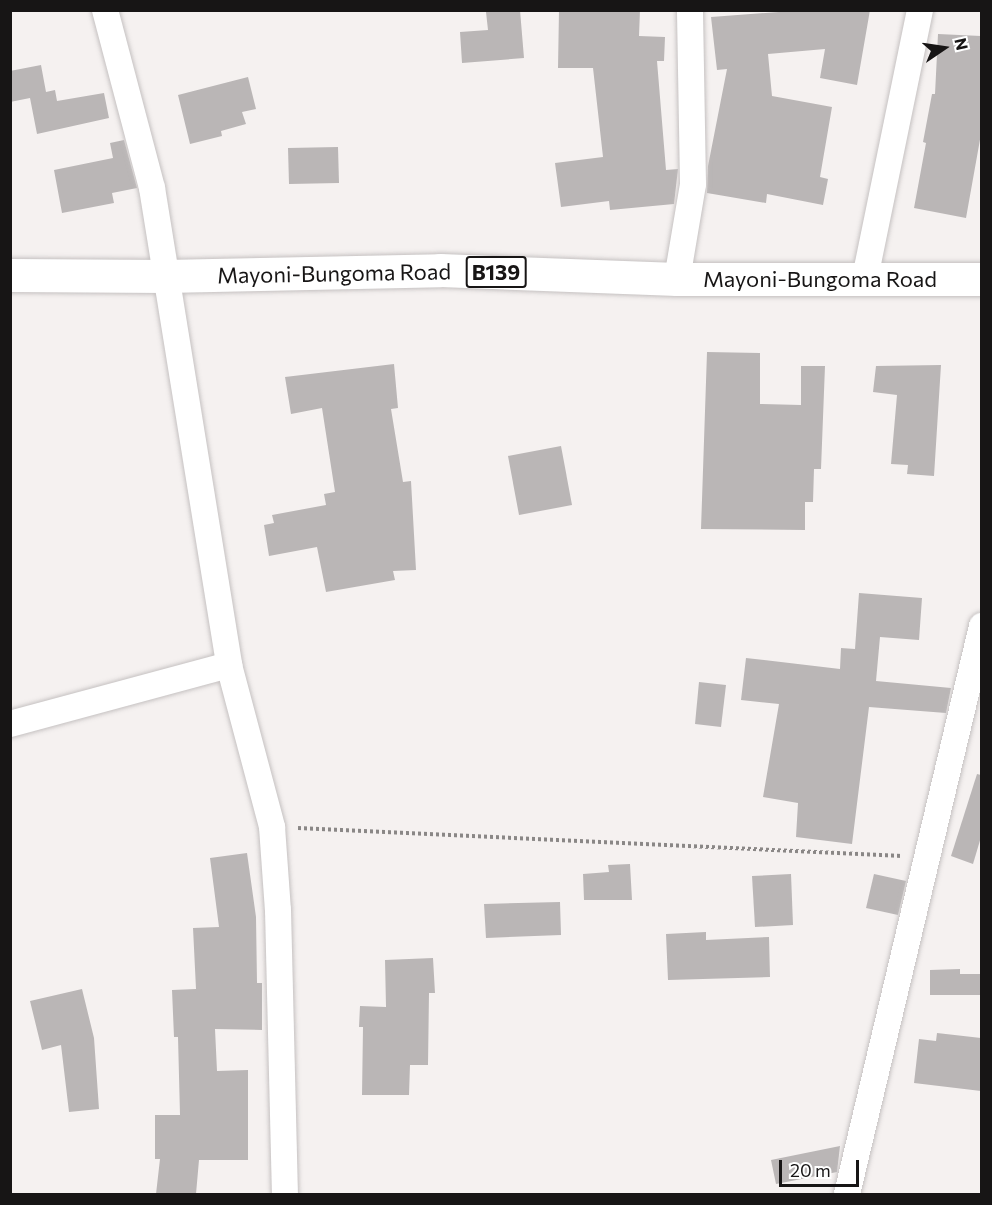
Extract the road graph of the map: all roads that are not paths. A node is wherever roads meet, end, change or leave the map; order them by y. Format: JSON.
{"nodes":[{"id":1,"x":105,"y":10,"type":"edge"},
{"id":2,"x":690,"y":10,"type":"edge"},
{"id":3,"x":920,"y":10,"type":"edge"},
{"id":4,"x":10,"y":274,"type":"edge"},
{"id":5,"x":165,"y":276,"type":"junction"},
{"id":6,"x":865,"y":278,"type":"junction"},
{"id":7,"x":677,"y":279,"type":"junction"},
{"id":8,"x":981,"y":279,"type":"edge"},
{"id":9,"x":981,"y":626,"type":"edge"},
{"id":10,"x":229,"y":665,"type":"junction"},
{"id":11,"x":10,"y":724,"type":"edge"},
{"id":12,"x":285,"y":1194,"type":"edge"},
{"id":13,"x":847,"y":1194,"type":"edge"}],
"edges":[{"from":1,"to":5,"type":"street"},
{"from":2,"to":7,"type":"street"},
{"from":3,"to":6,"type":"street"},
{"from":4,"to":5,"type":"main road","name":"Mayoni-Bungoma Road","number":"B139"},
{"from":5,"to":7,"type":"main road","name":"Mayoni-Bungoma Road","number":"B139"},
{"from":5,"to":10,"type":"street"},
{"from":6,"to":7,"type":"main road","name":"Mayoni-Bungoma Road","number":"B139"},
{"from":6,"to":8,"type":"main road","name":"Mayoni-Bungoma Road","number":"B139"},
{"from":9,"to":13,"type":"street"},
{"from":10,"to":11,"type":"street"},
{"from":10,"to":12,"type":"street"}]}
